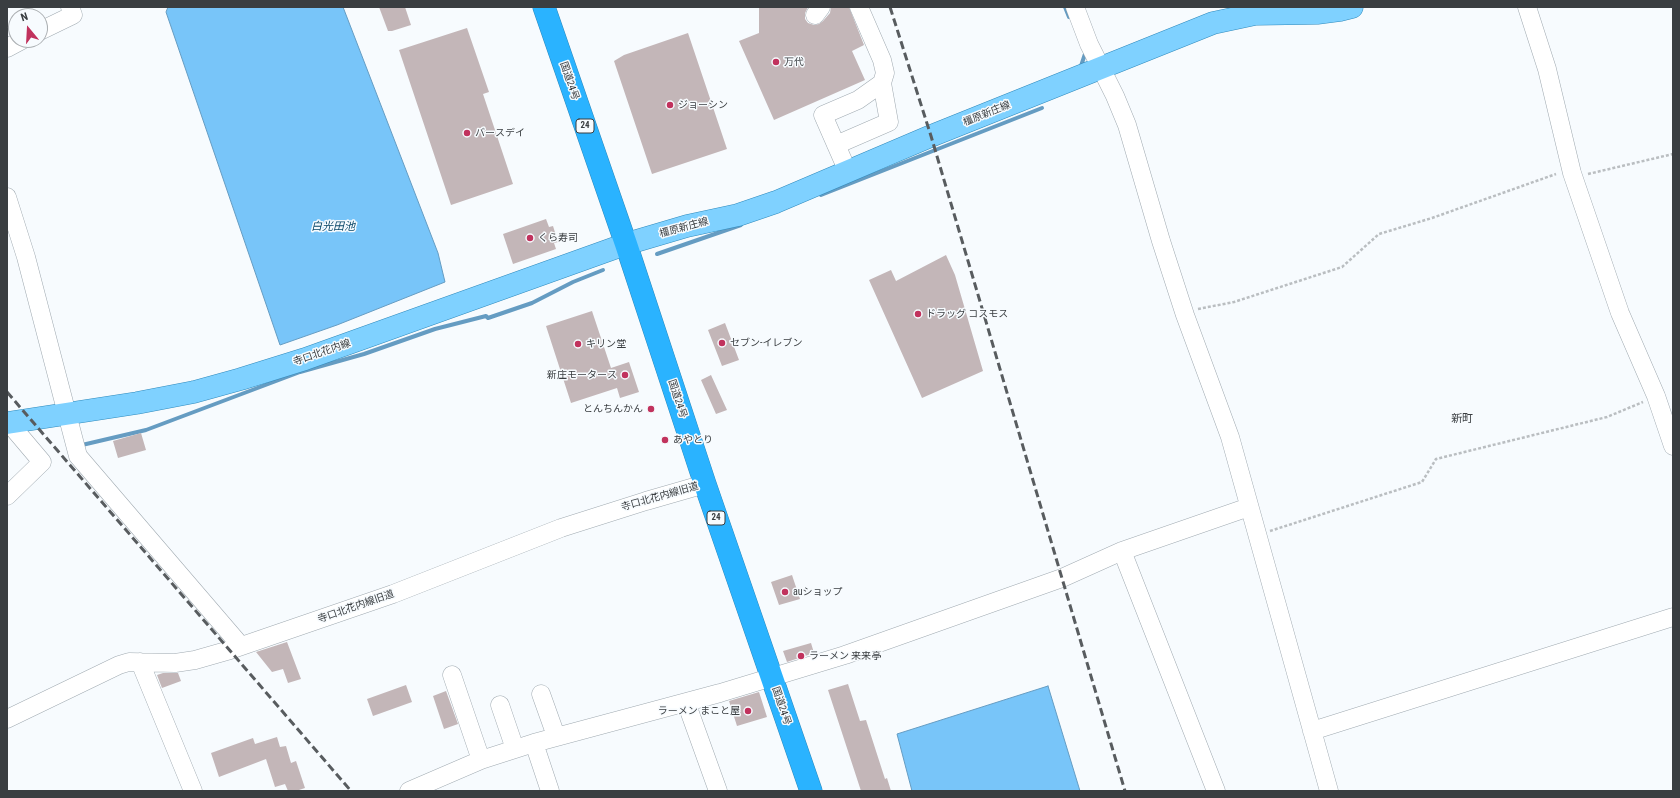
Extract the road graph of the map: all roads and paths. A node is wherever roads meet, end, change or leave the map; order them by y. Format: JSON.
{"nodes":[{"id":1,"x":70,"y":7,"type":"edge"},
{"id":2,"x":544,"y":7,"type":"edge"},
{"id":3,"x":859,"y":7,"type":"edge"},
{"id":4,"x":1075,"y":7,"type":"edge"},
{"id":5,"x":1352,"y":7,"type":"edge"},
{"id":6,"x":1528,"y":7,"type":"edge"},
{"id":7,"x":48,"y":27,"type":"edge"},
{"id":8,"x":1101,"y":68,"type":"junction"},
{"id":9,"x":882,"y":83,"type":"junction"},
{"id":10,"x":836,"y":145,"type":"junction"},
{"id":11,"x":1673,"y":154,"type":"edge"},
{"id":12,"x":848,"y":172,"type":"junction"},
{"id":13,"x":1572,"y":173,"type":"junction"},
{"id":14,"x":7,"y":197,"type":"edge"},
{"id":15,"x":626,"y":244,"type":"junction"},
{"id":16,"x":1185,"y":315,"type":"junction"},
{"id":17,"x":1656,"y":396,"type":"junction"},
{"id":18,"x":68,"y":414,"type":"junction"},
{"id":19,"x":8,"y":423,"type":"edge"},
{"id":20,"x":1673,"y":446,"type":"edge"},
{"id":21,"x":705,"y":484,"type":"junction"},
{"id":22,"x":7,"y":496,"type":"edge"},
{"id":23,"x":1249,"y":507,"type":"junction"},
{"id":24,"x":1256,"y":535,"type":"junction"},
{"id":25,"x":1122,"y":551,"type":"junction"},
{"id":26,"x":1673,"y":617,"type":"edge"},
{"id":27,"x":241,"y":646,"type":"junction"},
{"id":28,"x":140,"y":662,"type":"junction"},
{"id":29,"x":452,"y":675,"type":"dead end"},
{"id":30,"x":772,"y":678,"type":"junction"},
{"id":31,"x":541,"y":694,"type":"dead end"},
{"id":32,"x":686,"y":702,"type":"junction"},
{"id":33,"x":500,"y":705,"type":"dead end"},
{"id":34,"x":7,"y":719,"type":"edge"},
{"id":35,"x":1312,"y":731,"type":"junction"},
{"id":36,"x":556,"y":736,"type":"junction"},
{"id":37,"x":534,"y":743,"type":"junction"},
{"id":38,"x":515,"y":749,"type":"junction"},
{"id":39,"x":481,"y":760,"type":"junction"},
{"id":40,"x":193,"y":791,"type":"edge"},
{"id":41,"x":409,"y":791,"type":"edge"},
{"id":42,"x":550,"y":791,"type":"edge"},
{"id":43,"x":718,"y":791,"type":"edge"},
{"id":44,"x":810,"y":791,"type":"edge"},
{"id":45,"x":1216,"y":791,"type":"edge"},
{"id":46,"x":1329,"y":791,"type":"edge"}],
"edges":[{"from":1,"to":7,"type":"street"},
{"from":2,"to":15,"type":"highway","name":"国道24号","number":"24"},
{"from":3,"to":9,"type":"street"},
{"from":4,"to":8,"type":"street"},
{"from":5,"to":8,"type":"main road","name":"橿原新庄線"},
{"from":6,"to":13,"type":"street"},
{"from":8,"to":12,"type":"main road","name":"橿原新庄線"},
{"from":8,"to":16,"type":"street"},
{"from":9,"to":10,"type":"street"},
{"from":9,"to":10,"type":"street"},
{"from":10,"to":12,"type":"street"},
{"from":11,"to":13,"type":"path"},
{"from":12,"to":15,"type":"main road","name":"橿原新庄線"},
{"from":13,"to":16,"type":"path"},
{"from":13,"to":17,"type":"street"},
{"from":14,"to":18,"type":"street"},
{"from":15,"to":18,"type":"main road","name":"寺口北花内線"},
{"from":15,"to":21,"type":"highway","name":"国道24号","number":"24"},
{"from":16,"to":23,"type":"street"},
{"from":17,"to":20,"type":"street"},
{"from":17,"to":24,"type":"path"},
{"from":18,"to":19,"type":"main road","name":"寺口北花内線"},
{"from":18,"to":27,"type":"street"},
{"from":19,"to":22,"type":"street"},
{"from":21,"to":27,"type":"street","name":"寺口北花内線旧道"},
{"from":21,"to":30,"type":"highway","name":"国道24号","number":"24"},
{"from":23,"to":24,"type":"street"},
{"from":23,"to":25,"type":"street"},
{"from":24,"to":35,"type":"street"},
{"from":25,"to":30,"type":"street"},
{"from":25,"to":45,"type":"street"},
{"from":26,"to":35,"type":"street"},
{"from":27,"to":28,"type":"street","name":"寺口北花内線旧道"},
{"from":28,"to":34,"type":"street","name":"寺口北花内線旧道"},
{"from":28,"to":40,"type":"street"},
{"from":29,"to":39,"type":"street"},
{"from":30,"to":32,"type":"street"},
{"from":30,"to":44,"type":"highway","name":"国道24号","number":"24"},
{"from":31,"to":36,"type":"street"},
{"from":32,"to":36,"type":"street"},
{"from":32,"to":43,"type":"street"},
{"from":33,"to":38,"type":"street"},
{"from":35,"to":46,"type":"street"},
{"from":36,"to":37,"type":"street"},
{"from":37,"to":38,"type":"street"},
{"from":37,"to":42,"type":"street"},
{"from":38,"to":39,"type":"street"},
{"from":39,"to":41,"type":"street"}]}
